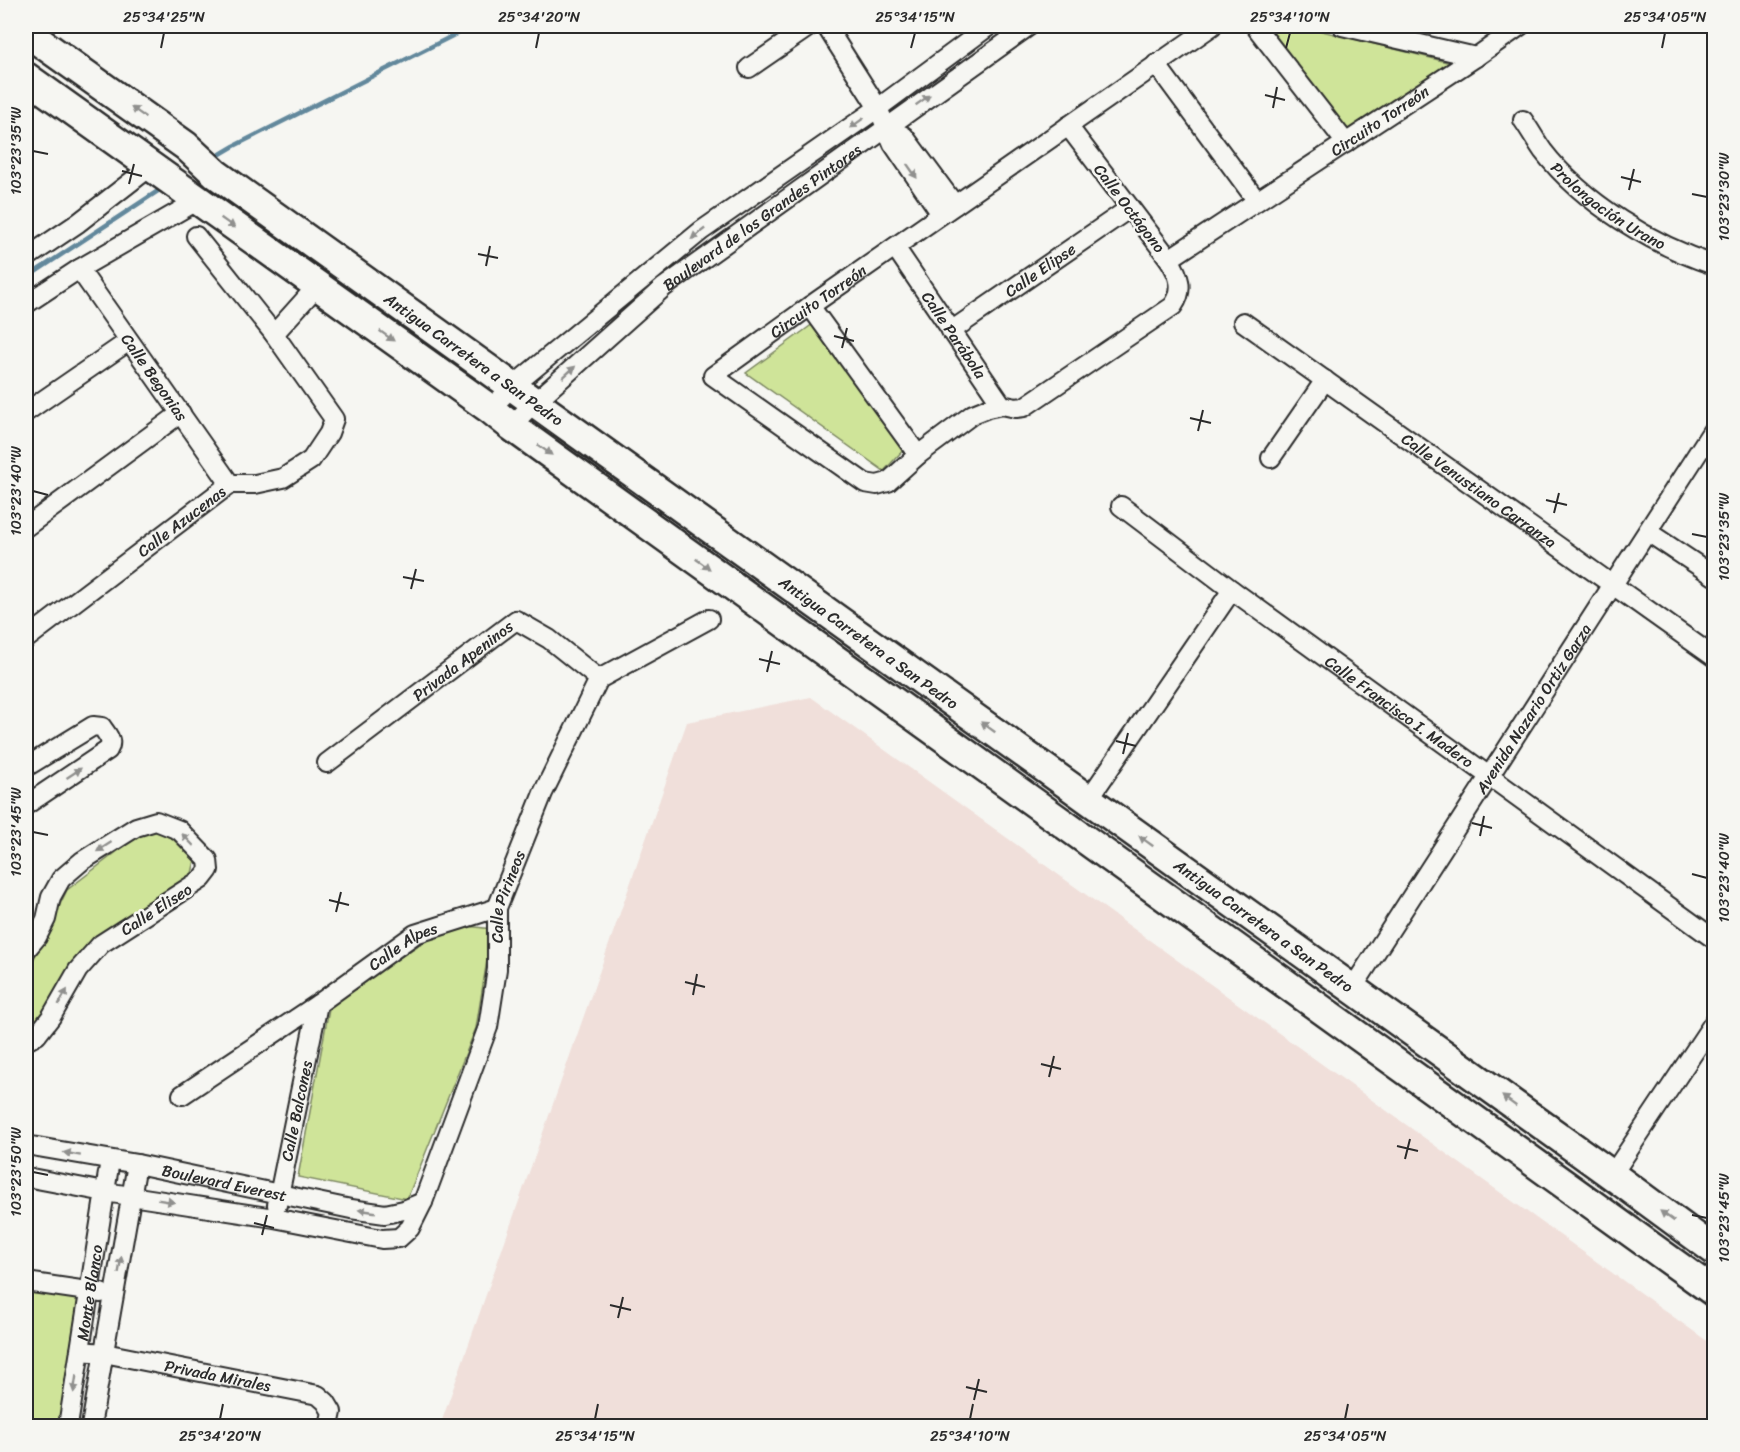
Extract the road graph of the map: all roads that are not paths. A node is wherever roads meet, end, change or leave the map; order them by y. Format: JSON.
{"nodes":[{"id":1,"x":810,"y":26,"type":"edge"},
{"id":2,"x":826,"y":26,"type":"edge"},
{"id":3,"x":989,"y":26,"type":"edge"},
{"id":4,"x":1029,"y":26,"type":"edge"},
{"id":5,"x":1212,"y":26,"type":"edge"},
{"id":6,"x":1255,"y":26,"type":"edge"},
{"id":7,"x":1342,"y":26,"type":"edge"},
{"id":8,"x":1520,"y":26,"type":"edge"},
{"id":9,"x":26,"y":32,"type":"edge"},
{"id":10,"x":1476,"y":57,"type":"junction"},
{"id":11,"x":1156,"y":64,"type":"junction"},
{"id":12,"x":749,"y":68,"type":"dead end"},
{"id":13,"x":26,"y":77,"type":"edge"},
{"id":14,"x":878,"y":108,"type":"junction"},
{"id":15,"x":1523,"y":120,"type":"dead end"},
{"id":16,"x":1068,"y":126,"type":"junction"},
{"id":17,"x":886,"y":127,"type":"junction"},
{"id":18,"x":1346,"y":143,"type":"junction"},
{"id":19,"x":153,"y":169,"type":"junction"},
{"id":20,"x":189,"y":195,"type":"junction"},
{"id":21,"x":1257,"y":201,"type":"junction"},
{"id":22,"x":1130,"y":208,"type":"junction"},
{"id":23,"x":948,"y":209,"type":"junction"},
{"id":24,"x":196,"y":236,"type":"dead end"},
{"id":25,"x":895,"y":247,"type":"junction"},
{"id":26,"x":26,"y":258,"type":"edge"},
{"id":27,"x":1169,"y":259,"type":"junction"},
{"id":28,"x":1714,"y":265,"type":"edge"},
{"id":29,"x":79,"y":269,"type":"junction"},
{"id":30,"x":317,"y":286,"type":"junction"},
{"id":31,"x":26,"y":304,"type":"edge"},
{"id":32,"x":810,"y":306,"type":"junction"},
{"id":33,"x":1242,"y":322,"type":"dead end"},
{"id":34,"x":951,"y":331,"type":"junction"},
{"id":35,"x":274,"y":334,"type":"junction"},
{"id":36,"x":129,"y":341,"type":"junction"},
{"id":37,"x":1325,"y":380,"type":"junction"},
{"id":38,"x":524,"y":394,"type":"junction"},
{"id":39,"x":1002,"y":405,"type":"junction"},
{"id":40,"x":26,"y":412,"type":"edge"},
{"id":41,"x":180,"y":414,"type":"junction"},
{"id":42,"x":501,"y":418,"type":"junction"},
{"id":43,"x":1714,"y":428,"type":"edge"},
{"id":44,"x":1709,"y":449,"type":"edge"},
{"id":45,"x":918,"y":455,"type":"junction"},
{"id":46,"x":1271,"y":458,"type":"dead end"},
{"id":47,"x":230,"y":484,"type":"junction"},
{"id":48,"x":1121,"y":506,"type":"dead end"},
{"id":49,"x":26,"y":527,"type":"edge"},
{"id":50,"x":1648,"y":532,"type":"junction"},
{"id":51,"x":1714,"y":576,"type":"edge"},
{"id":52,"x":1613,"y":585,"type":"junction"},
{"id":53,"x":1232,"y":590,"type":"junction"},
{"id":54,"x":709,"y":619,"type":"dead end"},
{"id":55,"x":26,"y":639,"type":"edge"},
{"id":56,"x":1714,"y":657,"type":"edge"},
{"id":57,"x":599,"y":679,"type":"junction"},
{"id":58,"x":327,"y":764,"type":"dead end"},
{"id":59,"x":26,"y":767,"type":"edge"},
{"id":60,"x":1491,"y":777,"type":"junction"},
{"id":61,"x":1088,"y":800,"type":"junction"},
{"id":62,"x":26,"y":805,"type":"edge"},
{"id":63,"x":497,"y":908,"type":"junction"},
{"id":64,"x":1714,"y":939,"type":"edge"},
{"id":65,"x":26,"y":950,"type":"edge"},
{"id":66,"x":1352,"y":988,"type":"junction"},
{"id":67,"x":318,"y":1004,"type":"junction"},
{"id":68,"x":1714,"y":1022,"type":"edge"},
{"id":69,"x":26,"y":1041,"type":"edge"},
{"id":70,"x":182,"y":1095,"type":"dead end"},
{"id":71,"x":1471,"y":1116,"type":"junction"},
{"id":72,"x":26,"y":1145,"type":"edge"},
{"id":73,"x":110,"y":1160,"type":"junction"},
{"id":74,"x":137,"y":1164,"type":"junction"},
{"id":75,"x":1612,"y":1175,"type":"junction"},
{"id":76,"x":26,"y":1178,"type":"edge"},
{"id":77,"x":105,"y":1192,"type":"junction"},
{"id":78,"x":279,"y":1193,"type":"junction"},
{"id":79,"x":132,"y":1196,"type":"junction"},
{"id":80,"x":423,"y":1202,"type":"junction"},
{"id":81,"x":274,"y":1218,"type":"junction"},
{"id":82,"x":399,"y":1238,"type":"joint"},
{"id":83,"x":1714,"y":1250,"type":"edge"},
{"id":84,"x":26,"y":1282,"type":"edge"},
{"id":85,"x":89,"y":1292,"type":"junction"},
{"id":86,"x":1714,"y":1292,"type":"edge"},
{"id":87,"x":114,"y":1295,"type":"junction"},
{"id":88,"x":80,"y":1351,"type":"junction"},
{"id":89,"x":104,"y":1353,"type":"junction"},
{"id":90,"x":68,"y":1426,"type":"edge"},
{"id":91,"x":91,"y":1426,"type":"edge"},
{"id":92,"x":329,"y":1426,"type":"edge"}],
"edges":[{"from":1,"to":12,"type":"street"},
{"from":2,"to":14,"type":"street"},
{"from":3,"to":14,"type":"street","name":"Boulevard de los Grandes Pintores"},
{"from":17,"to":4,"type":"street","name":"Boulevard de los Grandes Pintores","one_way":true},
{"from":5,"to":11,"type":"street","name":"Circuito Torreón"},
{"from":6,"to":18,"type":"street"},
{"from":7,"to":10,"type":"street"},
{"from":8,"to":10,"type":"street","name":"Circuito Torreón"},
{"from":38,"to":9,"type":"main road","name":"Antigua Carretera a San Pedro","one_way":true},
{"from":10,"to":18,"type":"street","name":"Circuito Torreón"},
{"from":11,"to":16,"type":"street","name":"Circuito Torreón"},
{"from":11,"to":21,"type":"street"},
{"from":13,"to":19,"type":"main road","name":"Antigua Carretera a San Pedro"},
{"from":14,"to":17,"type":"street"},
{"from":14,"to":38,"type":"street","name":"Boulevard de los Grandes Pintores","one_way":true},
{"from":15,"to":28,"type":"street","name":"Prolongación Urano"},
{"from":16,"to":22,"type":"street","name":"Calle Octágono"},
{"from":16,"to":23,"type":"street","name":"Circuito Torreón"},
{"from":17,"to":23,"type":"street"},
{"from":38,"to":17,"type":"street","name":"Boulevard de los Grandes Pintores","one_way":true},
{"from":18,"to":21,"type":"street","name":"Circuito Torreón"},
{"from":19,"to":20,"type":"main road","name":"Antigua Carretera a San Pedro"},
{"from":19,"to":26,"type":"street"},
{"from":20,"to":29,"type":"street"},
{"from":20,"to":30,"type":"main road","name":"Antigua Carretera a San Pedro","one_way":true},
{"from":21,"to":27,"type":"street","name":"Circuito Torreón"},
{"from":22,"to":27,"type":"street","name":"Calle Octágono"},
{"from":22,"to":34,"type":"street","name":"Calle Elipse"},
{"from":23,"to":25,"type":"street","name":"Circuito Torreón"},
{"from":24,"to":35,"type":"street"},
{"from":25,"to":32,"type":"street","name":"Circuito Torreón"},
{"from":25,"to":34,"type":"street","name":"Calle Parábola"},
{"from":27,"to":39,"type":"street","name":"Calle Octágono"},
{"from":29,"to":31,"type":"street"},
{"from":29,"to":36,"type":"street","name":"Calle Begonias"},
{"from":30,"to":35,"type":"street"},
{"from":30,"to":42,"type":"main road","name":"Antigua Carretera a San Pedro","one_way":true},
{"from":32,"to":45,"type":"street"},
{"from":32,"to":45,"type":"street","name":"Circuito Torreón"},
{"from":33,"to":37,"type":"street","name":"Calle Venustiano Carranza"},
{"from":34,"to":39,"type":"street","name":"Calle Parábola"},
{"from":35,"to":47,"type":"street","name":"Calle Azucenas"},
{"from":36,"to":40,"type":"street"},
{"from":36,"to":41,"type":"street","name":"Calle Begonias"},
{"from":37,"to":46,"type":"street"},
{"from":37,"to":52,"type":"street","name":"Calle Venustiano Carranza"},
{"from":38,"to":42,"type":"street","name":"Boulevard de los Grandes Pintores"},
{"from":38,"to":42,"type":"street","name":"Boulevard de los Grandes Pintores"},
{"from":61,"to":38,"type":"main road","name":"Antigua Carretera a San Pedro","one_way":true},
{"from":39,"to":45,"type":"street","name":"Circuito Torreón"},
{"from":41,"to":47,"type":"street","name":"Calle Begonias"},
{"from":41,"to":49,"type":"street"},
{"from":42,"to":71,"type":"main road","name":"Antigua Carretera a San Pedro","one_way":true},
{"from":43,"to":44,"type":"street","name":"Avenida Nazario Ortiz Garza"},
{"from":44,"to":50,"type":"street","name":"Avenida Nazario Ortiz Garza"},
{"from":47,"to":55,"type":"street","name":"Calle Azucenas"},
{"from":48,"to":53,"type":"street","name":"Calle Francisco I. Madero"},
{"from":50,"to":51,"type":"street"},
{"from":50,"to":52,"type":"street","name":"Avenida Nazario Ortiz Garza"},
{"from":52,"to":56,"type":"street","name":"Calle Venustiano Carranza"},
{"from":52,"to":60,"type":"street","name":"Avenida Nazario Ortiz Garza"},
{"from":53,"to":60,"type":"street","name":"Calle Francisco I. Madero"},
{"from":53,"to":61,"type":"street"},
{"from":54,"to":57,"type":"street"},
{"from":57,"to":58,"type":"street","name":"Privada Apeninos"},
{"from":57,"to":63,"type":"street","name":"Calle Pirineos"},
{"from":62,"to":59,"type":"street","one_way":true},
{"from":60,"to":64,"type":"street","name":"Calle Francisco I. Madero"},
{"from":60,"to":66,"type":"street","name":"Avenida Nazario Ortiz Garza"},
{"from":66,"to":61,"type":"main road","name":"Antigua Carretera a San Pedro","one_way":true},
{"from":63,"to":67,"type":"street","name":"Calle Alpes"},
{"from":63,"to":80,"type":"street","name":"Calle Pirineos"},
{"from":69,"to":65,"type":"street","name":"Calle Eliseo","one_way":true},
{"from":75,"to":66,"type":"main road","name":"Antigua Carretera a San Pedro","one_way":true},
{"from":67,"to":70,"type":"street","name":"Calle Alpes"},
{"from":67,"to":78,"type":"street","name":"Calle Balcones"},
{"from":68,"to":75,"type":"street"},
{"from":71,"to":75,"type":"main road"},
{"from":71,"to":86,"type":"main road","name":"Antigua Carretera a San Pedro"},
{"from":73,"to":72,"type":"street","name":"Boulevard Everest","one_way":true},
{"from":73,"to":74,"type":"street","name":"Boulevard Everest"},
{"from":73,"to":77,"type":"street","name":"Monte Blanco"},
{"from":74,"to":78,"type":"street","name":"Boulevard Everest"},
{"from":74,"to":79,"type":"street","name":"Monte Blanco"},
{"from":83,"to":75,"type":"main road","name":"Antigua Carretera a San Pedro","one_way":true},
{"from":76,"to":77,"type":"street","name":"Boulevard Everest"},
{"from":77,"to":79,"type":"street","name":"Boulevard Everest"},
{"from":77,"to":85,"type":"street","name":"Monte Blanco"},
{"from":80,"to":78,"type":"street","name":"Boulevard Everest","one_way":true},
{"from":78,"to":81,"type":"street","name":"Calle Balcones"},
{"from":79,"to":81,"type":"street","name":"Boulevard Everest","one_way":true},
{"from":87,"to":79,"type":"street","name":"Monte Blanco","one_way":true},
{"from":80,"to":82,"type":"street","name":"Calle Pirineos"},
{"from":81,"to":82,"type":"street","name":"Boulevard Everest"},
{"from":84,"to":85,"type":"street"},
{"from":85,"to":87,"type":"street"},
{"from":85,"to":88,"type":"street","name":"Monte Blanco"},
{"from":87,"to":89,"type":"street","name":"Monte Blanco"},
{"from":88,"to":89,"type":"street","name":"Privada Mirales"},
{"from":88,"to":90,"type":"street","name":"Monte Blanco","one_way":true},
{"from":89,"to":91,"type":"street","name":"Monte Blanco"},
{"from":89,"to":92,"type":"street","name":"Privada Mirales"}]}
